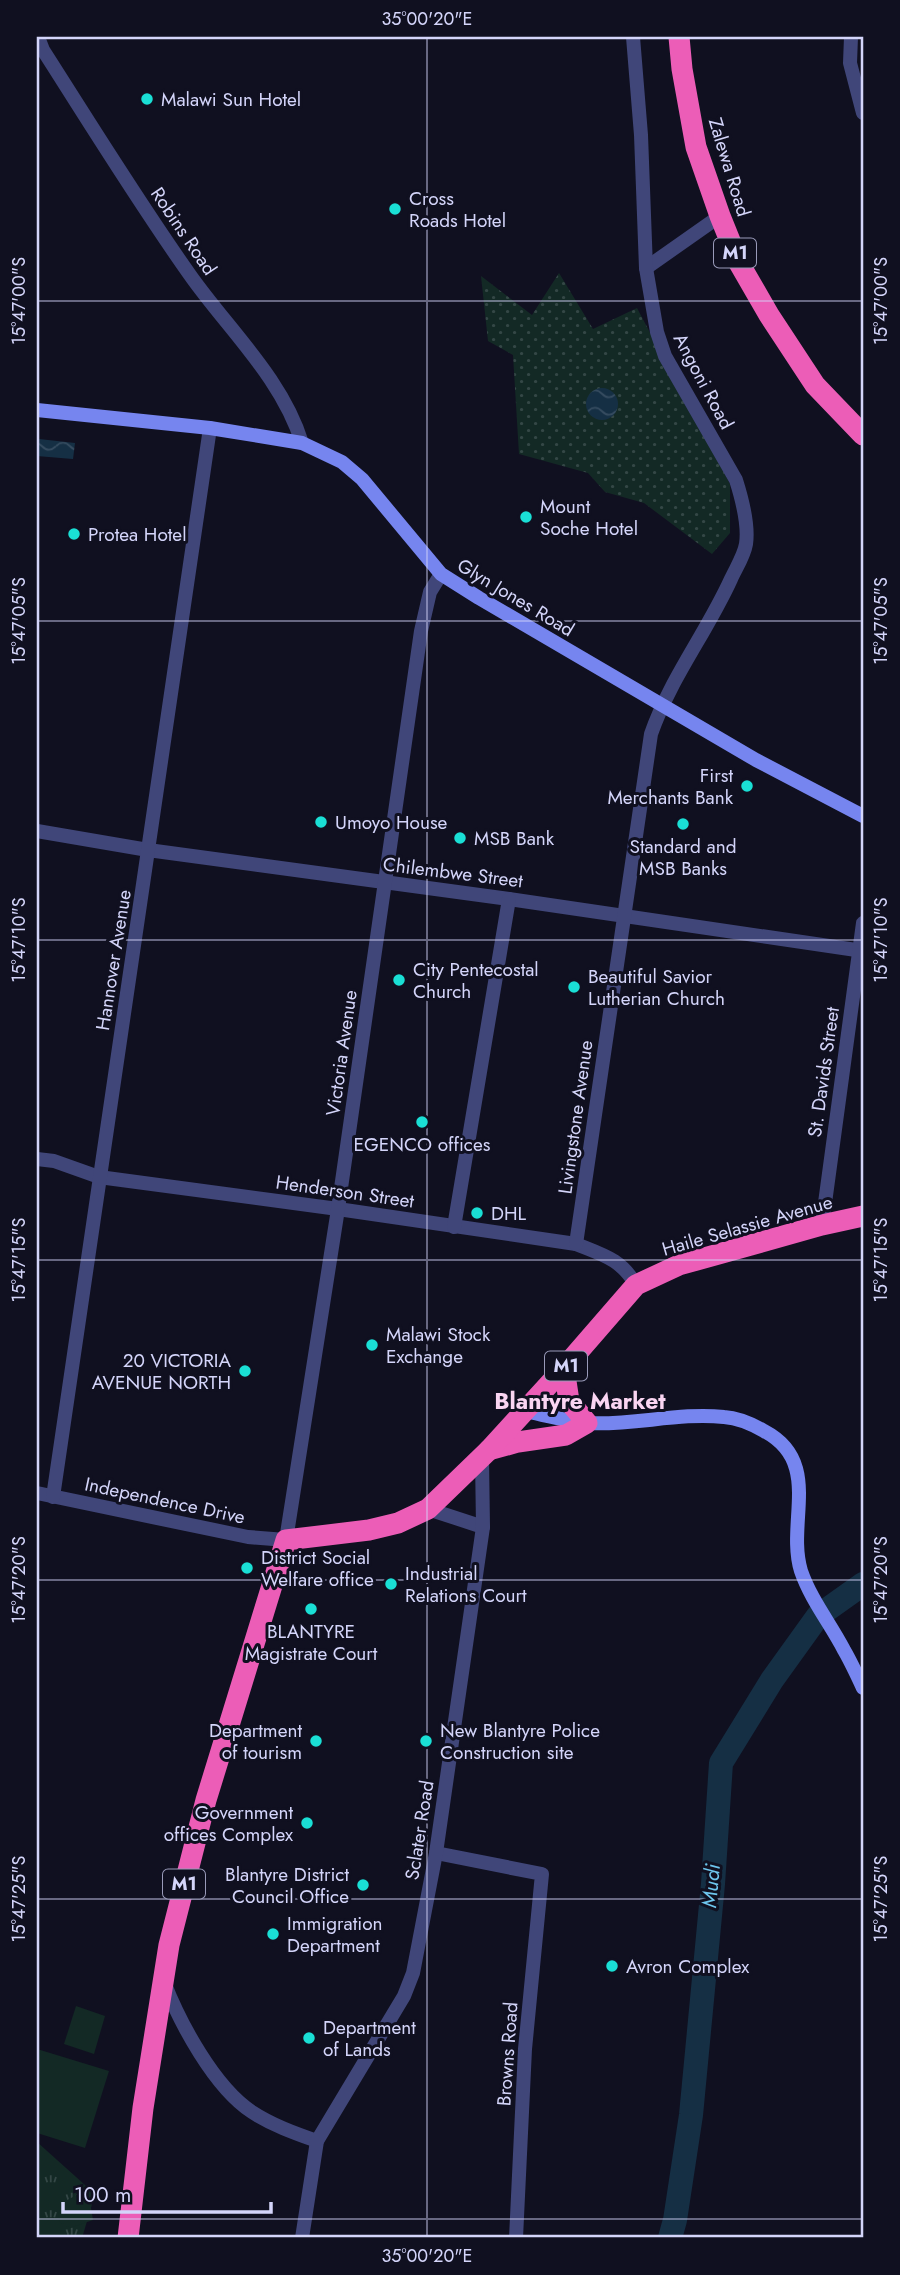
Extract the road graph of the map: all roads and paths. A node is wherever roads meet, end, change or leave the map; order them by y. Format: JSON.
{"nodes":[{"id":1,"x":38,"y":37,"type":"edge"},
{"id":2,"x":679,"y":37,"type":"edge"},
{"id":3,"x":850,"y":37,"type":"edge"},
{"id":4,"x":633,"y":42,"type":"edge"},
{"id":5,"x":863,"y":113,"type":"edge"},
{"id":6,"x":720,"y":216,"type":"junction"},
{"id":7,"x":646,"y":268,"type":"junction"},
{"id":8,"x":37,"y":410,"type":"edge"},
{"id":9,"x":210,"y":428,"type":"junction"},
{"id":10,"x":863,"y":435,"type":"edge"},
{"id":11,"x":302,"y":443,"type":"junction"},
{"id":12,"x":441,"y":574,"type":"junction"},
{"id":13,"x":661,"y":705,"type":"junction"},
{"id":14,"x":863,"y":816,"type":"edge"},
{"id":15,"x":37,"y":831,"type":"edge"},
{"id":16,"x":148,"y":850,"type":"junction"},
{"id":17,"x":386,"y":883,"type":"junction"},
{"id":18,"x":509,"y":899,"type":"junction"},
{"id":19,"x":624,"y":915,"type":"junction"},
{"id":20,"x":863,"y":923,"type":"edge"},
{"id":21,"x":861,"y":951,"type":"edge"},
{"id":22,"x":37,"y":1159,"type":"edge"},
{"id":23,"x":99,"y":1177,"type":"junction"},
{"id":24,"x":338,"y":1209,"type":"junction"},
{"id":25,"x":863,"y":1216,"type":"edge"},
{"id":26,"x":822,"y":1225,"type":"junction"},
{"id":27,"x":454,"y":1227,"type":"junction"},
{"id":28,"x":576,"y":1244,"type":"junction"},
{"id":29,"x":636,"y":1285,"type":"junction"},
{"id":30,"x":564,"y":1368,"type":"junction"},
{"id":31,"x":524,"y":1411,"type":"junction"},
{"id":32,"x":587,"y":1423,"type":"junction"},
{"id":33,"x":485,"y":1454,"type":"junction"},
{"id":34,"x":37,"y":1493,"type":"edge"},
{"id":35,"x":53,"y":1497,"type":"junction"},
{"id":36,"x":428,"y":1509,"type":"junction"},
{"id":37,"x":483,"y":1527,"type":"junction"},
{"id":38,"x":286,"y":1540,"type":"junction"},
{"id":39,"x":863,"y":1688,"type":"edge"},
{"id":40,"x":436,"y":1853,"type":"junction"},
{"id":41,"x":163,"y":1980,"type":"junction"},
{"id":42,"x":317,"y":2141,"type":"junction"},
{"id":43,"x":128,"y":2238,"type":"edge"},
{"id":44,"x":302,"y":2238,"type":"edge"},
{"id":45,"x":516,"y":2238,"type":"edge"}],
"edges":[{"from":1,"to":11,"type":"street","name":"Robins Road"},
{"from":2,"to":6,"type":"highway","name":"Zalewa Road","number":"M1"},
{"from":3,"to":5,"type":"street"},
{"from":4,"to":7,"type":"street","name":"Angoni Road"},
{"from":6,"to":7,"type":"street"},
{"from":6,"to":10,"type":"highway","name":"Zalewa Road","number":"M1"},
{"from":7,"to":13,"type":"street","name":"Angoni Road"},
{"from":8,"to":9,"type":"street","name":"Glyn Jones Road"},
{"from":9,"to":11,"type":"street","name":"Glyn Jones Road"},
{"from":9,"to":16,"type":"street","name":"Hannover Avenue"},
{"from":11,"to":12,"type":"street","name":"Glyn Jones Road"},
{"from":12,"to":13,"type":"street","name":"Glyn Jones Road"},
{"from":12,"to":17,"type":"street","name":"Victoria Avenue"},
{"from":13,"to":14,"type":"street","name":"Glyn Jones Road"},
{"from":13,"to":19,"type":"street","name":"Livingstone Avenue"},
{"from":15,"to":16,"type":"street","name":"Chilembwe Street"},
{"from":16,"to":17,"type":"street","name":"Chilembwe Street"},
{"from":16,"to":23,"type":"street","name":"Hannover Avenue"},
{"from":17,"to":18,"type":"street","name":"Chilembwe Street"},
{"from":17,"to":24,"type":"street","name":"Victoria Avenue"},
{"from":18,"to":19,"type":"street","name":"Chilembwe Street"},
{"from":18,"to":27,"type":"street"},
{"from":19,"to":21,"type":"street","name":"Chilembwe Street"},
{"from":19,"to":28,"type":"street","name":"Livingstone Avenue"},
{"from":20,"to":21,"type":"street","name":"St. Davids Street"},
{"from":21,"to":26,"type":"street","name":"St. Davids Street"},
{"from":22,"to":23,"type":"street","name":"Henderson Street"},
{"from":23,"to":24,"type":"street","name":"Henderson Street"},
{"from":23,"to":35,"type":"street","name":"Hannover Avenue"},
{"from":24,"to":27,"type":"street","name":"Henderson Street"},
{"from":24,"to":38,"type":"street","name":"Victoria Avenue"},
{"from":25,"to":26,"type":"highway","name":"Haile Selassie Avenue","number":"M1"},
{"from":26,"to":29,"type":"highway","name":"Haile Selassie Avenue","number":"M1"},
{"from":27,"to":28,"type":"street","name":"Henderson Street"},
{"from":28,"to":29,"type":"street","name":"Henderson Street"},
{"from":29,"to":30,"type":"highway","name":"Haile Selassie Avenue","number":"M1"},
{"from":30,"to":31,"type":"highway","name":"Haile Selassie Avenue","number":"M1"},
{"from":30,"to":32,"type":"highway"},
{"from":31,"to":32,"type":"street"},
{"from":31,"to":33,"type":"highway","name":"Haile Selassie Avenue","number":"M1"},
{"from":32,"to":33,"type":"highway"},
{"from":32,"to":39,"type":"street"},
{"from":33,"to":36,"type":"highway","name":"Haile Selassie Avenue","number":"M1"},
{"from":33,"to":37,"type":"street","name":"Sclater Road"},
{"from":34,"to":35,"type":"street","name":"Independence Drive"},
{"from":35,"to":38,"type":"street","name":"Independence Drive"},
{"from":36,"to":37,"type":"street"},
{"from":36,"to":38,"type":"highway","name":"Haile Selassie Avenue","number":"M1"},
{"from":37,"to":40,"type":"street","name":"Sclater Road"},
{"from":38,"to":41,"type":"highway","number":"M1"},
{"from":40,"to":42,"type":"street","name":"Sclater Road"},
{"from":40,"to":45,"type":"street","name":"Browns Road"},
{"from":41,"to":42,"type":"street"},
{"from":41,"to":43,"type":"highway","number":"M1"},
{"from":42,"to":44,"type":"street"}]}
